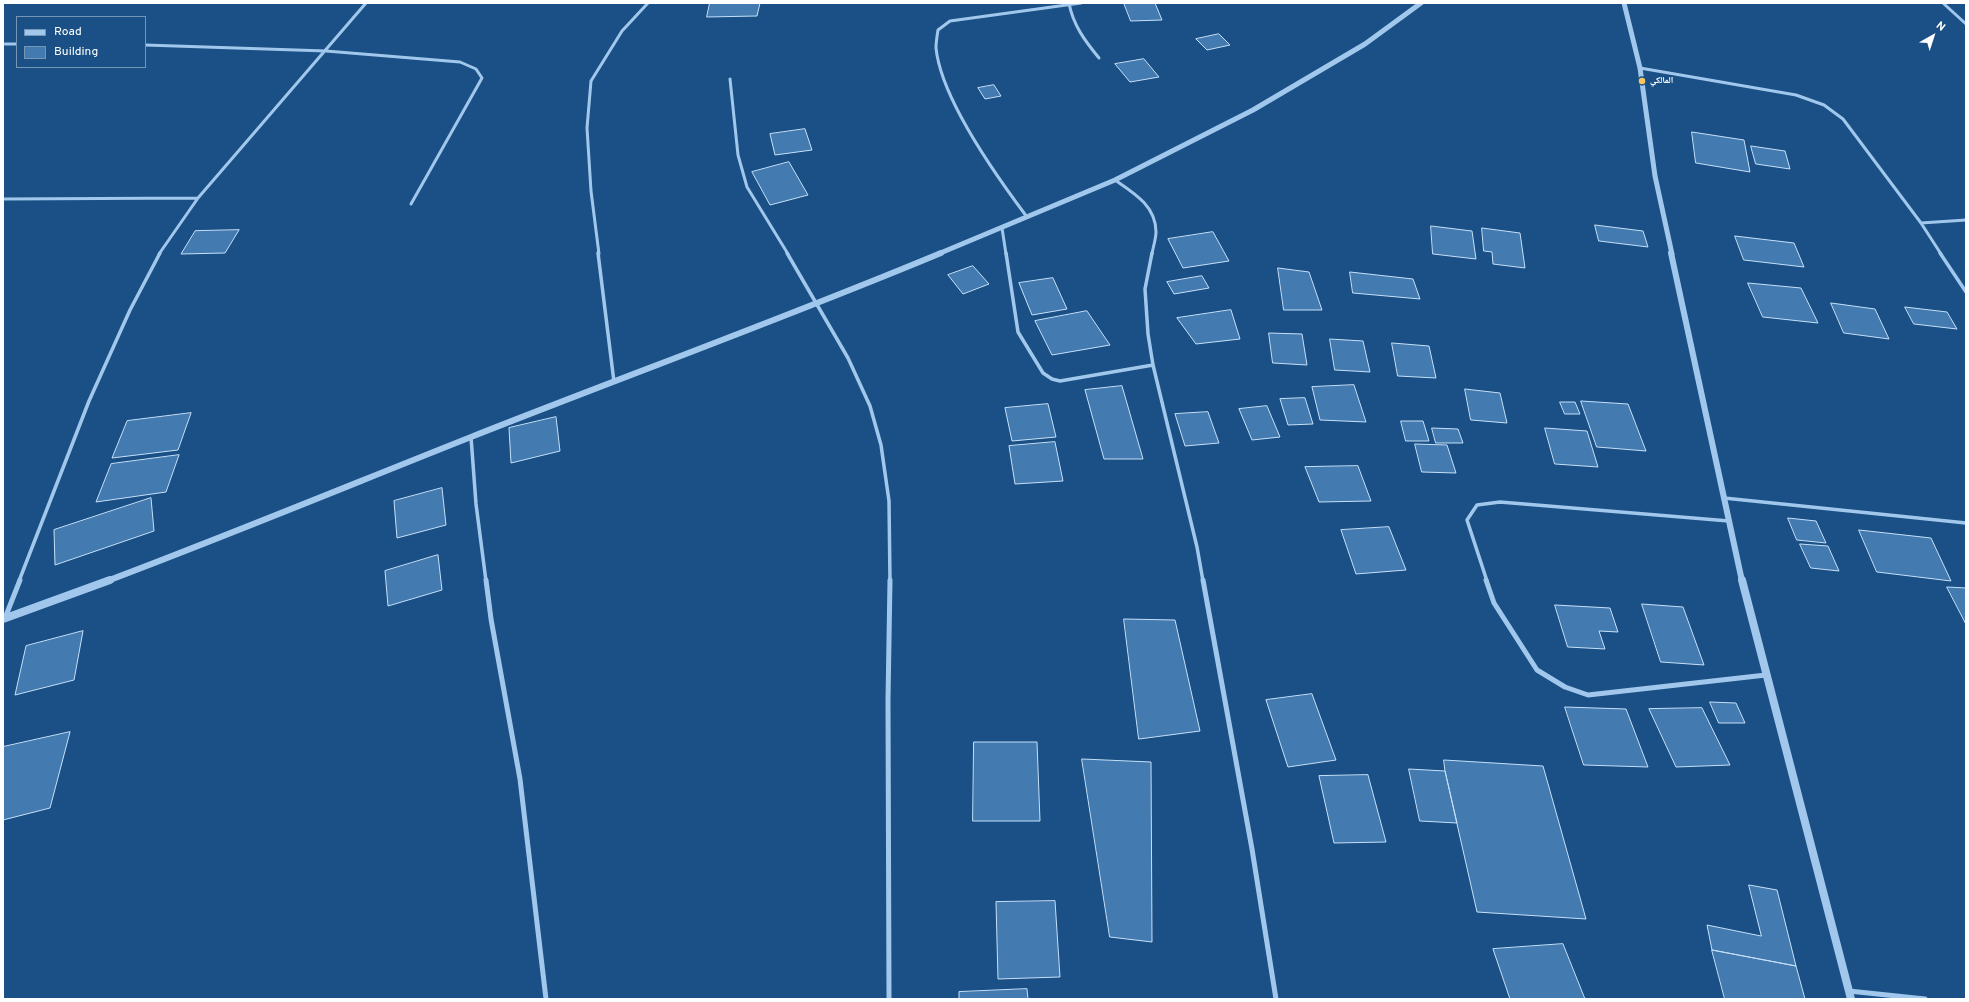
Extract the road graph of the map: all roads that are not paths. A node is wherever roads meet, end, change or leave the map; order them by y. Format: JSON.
{"nodes":[{"id":1,"x":366,"y":3,"type":"edge"},
{"id":2,"x":648,"y":3,"type":"edge"},
{"id":3,"x":1081,"y":3,"type":"edge"},
{"id":4,"x":1421,"y":3,"type":"edge"},
{"id":5,"x":1624,"y":3,"type":"edge"},
{"id":6,"x":1943,"y":3,"type":"edge"},
{"id":7,"x":1069,"y":4,"type":"edge"},
{"id":8,"x":1966,"y":24,"type":"edge"},
{"id":9,"x":16,"y":44,"type":"edge"},
{"id":10,"x":4,"y":45,"type":"edge"},
{"id":11,"x":146,"y":45,"type":"edge"},
{"id":12,"x":326,"y":51,"type":"junction"},
{"id":13,"x":1099,"y":58,"type":"dead end"},
{"id":14,"x":1640,"y":68,"type":"junction"},
{"id":15,"x":730,"y":79,"type":"dead end"},
{"id":16,"x":1115,"y":180,"type":"junction"},
{"id":17,"x":198,"y":198,"type":"junction"},
{"id":18,"x":3,"y":199,"type":"edge"},
{"id":19,"x":411,"y":204,"type":"dead end"},
{"id":20,"x":1028,"y":217,"type":"junction"},
{"id":21,"x":1966,"y":220,"type":"edge"},
{"id":22,"x":1921,"y":223,"type":"junction"},
{"id":23,"x":1002,"y":228,"type":"junction"},
{"id":24,"x":1966,"y":292,"type":"edge"},
{"id":25,"x":818,"y":304,"type":"junction"},
{"id":26,"x":1153,"y":365,"type":"junction"},
{"id":27,"x":614,"y":383,"type":"junction"},
{"id":28,"x":471,"y":437,"type":"junction"},
{"id":29,"x":1724,"y":498,"type":"junction"},
{"id":30,"x":1729,"y":521,"type":"junction"},
{"id":31,"x":1966,"y":523,"type":"edge"},
{"id":32,"x":4,"y":619,"type":"edge"},
{"id":33,"x":1766,"y":675,"type":"junction"},
{"id":34,"x":1849,"y":991,"type":"junction"},
{"id":35,"x":546,"y":999,"type":"edge"},
{"id":36,"x":889,"y":999,"type":"edge"},
{"id":37,"x":1276,"y":999,"type":"edge"},
{"id":38,"x":1851,"y":999,"type":"edge"},
{"id":39,"x":1925,"y":999,"type":"edge"}],
"edges":[{"from":1,"to":12,"type":"street"},
{"from":2,"to":27,"type":"street"},
{"from":3,"to":7,"type":"street"},
{"from":4,"to":16,"type":"street"},
{"from":5,"to":14,"type":"street"},
{"from":6,"to":8,"type":"street"},
{"from":7,"to":13,"type":"street"},
{"from":7,"to":20,"type":"street"},
{"from":9,"to":10,"type":"street"},
{"from":11,"to":12,"type":"street"},
{"from":12,"to":17,"type":"street"},
{"from":12,"to":19,"type":"street"},
{"from":14,"to":22,"type":"street"},
{"from":14,"to":29,"type":"street"},
{"from":15,"to":25,"type":"street"},
{"from":16,"to":20,"type":"street"},
{"from":16,"to":26,"type":"street"},
{"from":17,"to":18,"type":"street"},
{"from":17,"to":32,"type":"street"},
{"from":20,"to":23,"type":"street"},
{"from":21,"to":22,"type":"street"},
{"from":22,"to":24,"type":"street"},
{"from":23,"to":25,"type":"street"},
{"from":23,"to":26,"type":"street"},
{"from":25,"to":27,"type":"street"},
{"from":25,"to":36,"type":"street"},
{"from":26,"to":37,"type":"street"},
{"from":27,"to":28,"type":"street"},
{"from":28,"to":32,"type":"street"},
{"from":28,"to":35,"type":"street"},
{"from":29,"to":30,"type":"street"},
{"from":29,"to":31,"type":"street"},
{"from":30,"to":33,"type":"street"},
{"from":30,"to":33,"type":"street"},
{"from":33,"to":34,"type":"street"},
{"from":34,"to":38,"type":"street"},
{"from":34,"to":39,"type":"street"}]}
